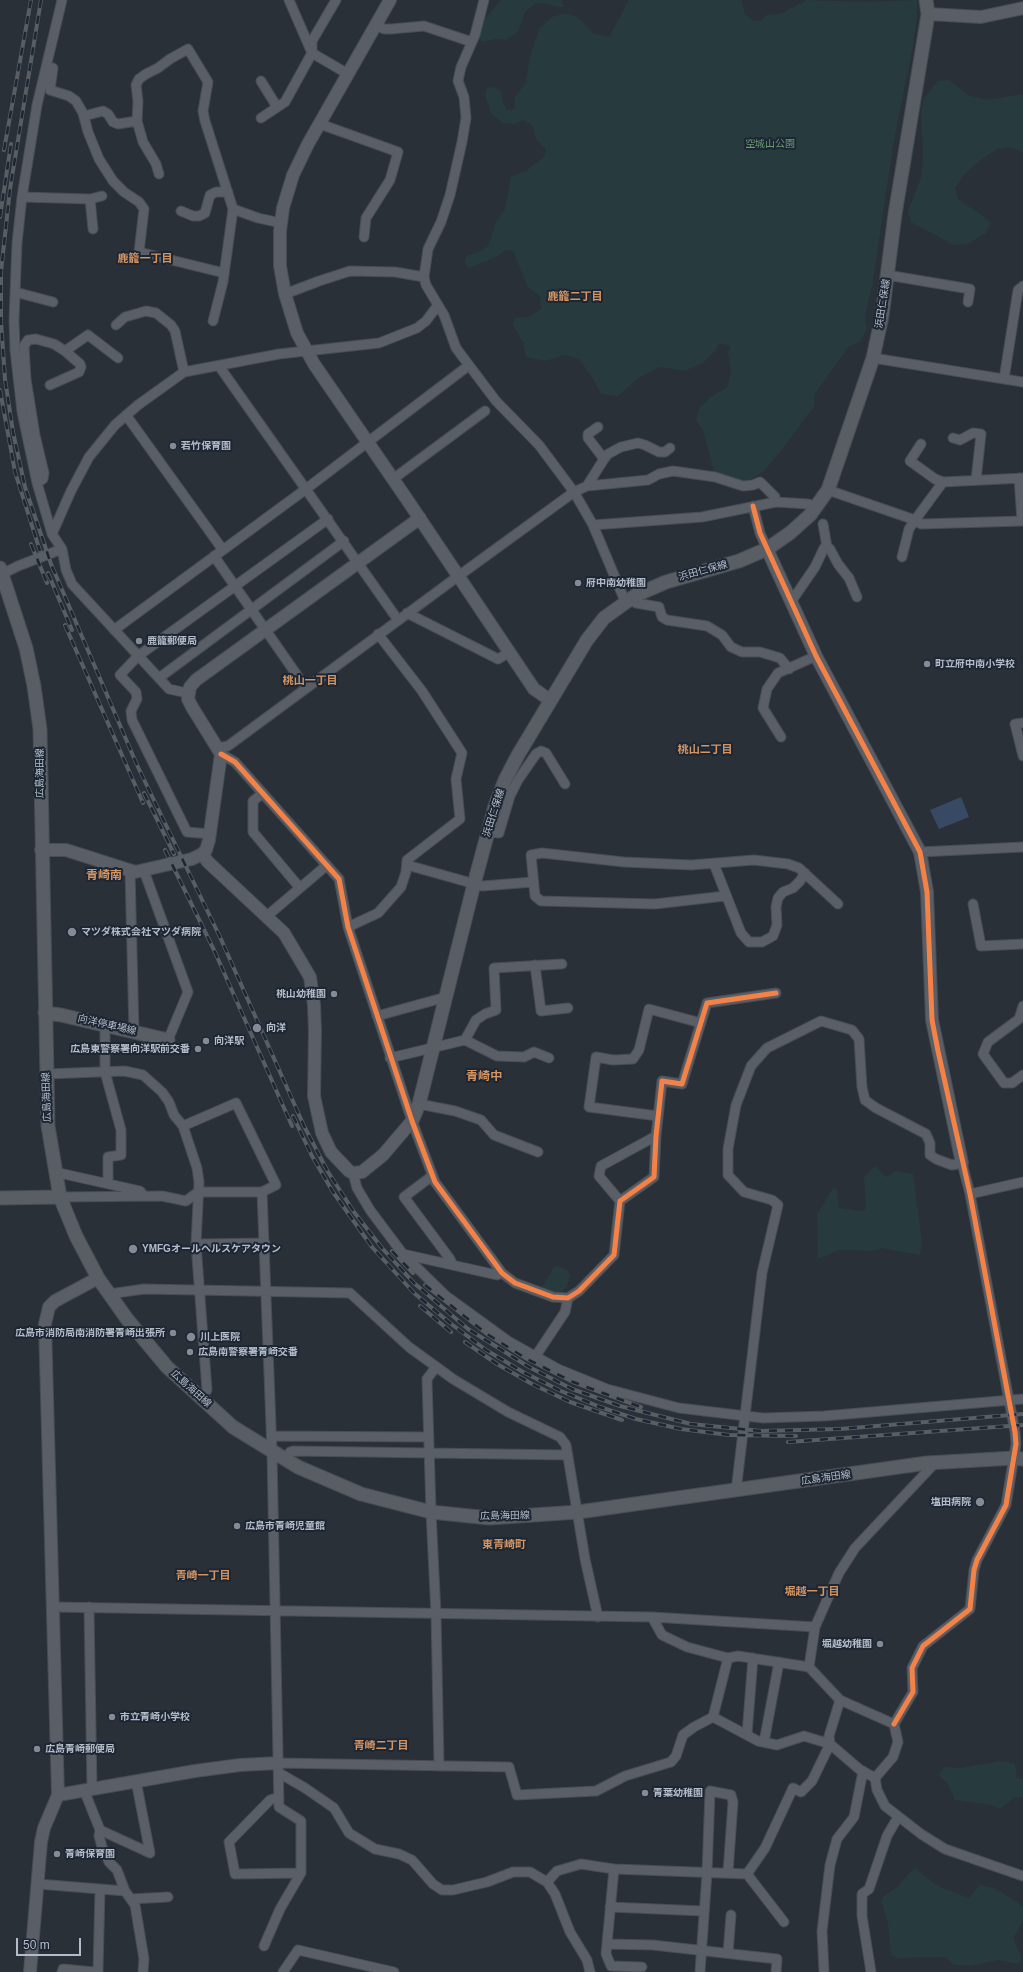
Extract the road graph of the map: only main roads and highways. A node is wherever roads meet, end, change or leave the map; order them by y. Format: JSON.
{"nodes":[{"id":1,"x":926,"y":0,"type":"edge"},
{"id":2,"x":1,"y":571,"type":"edge"},
{"id":3,"x":45,"y":1013,"type":"junction"},
{"id":4,"x":168,"y":1040,"type":"road end"},
{"id":5,"x":412,"y":1121,"type":"road end"},
{"id":6,"x":60,"y":1197,"type":"junction"},
{"id":7,"x":0,"y":1198,"type":"edge"},
{"id":8,"x":1018,"y":1458,"type":"edge"}],
"edges":[{"from":1,"to":5,"type":"main road","name":"浜田仁保線"},
{"from":2,"to":3,"type":"main road","name":"広島海田線"},
{"from":3,"to":4,"type":"main road","name":"向洋停車場線"},
{"from":3,"to":6,"type":"main road","name":"広島海田線"},
{"from":6,"to":7,"type":"main road"},
{"from":6,"to":8,"type":"main road","name":"広島海田線"}]}
